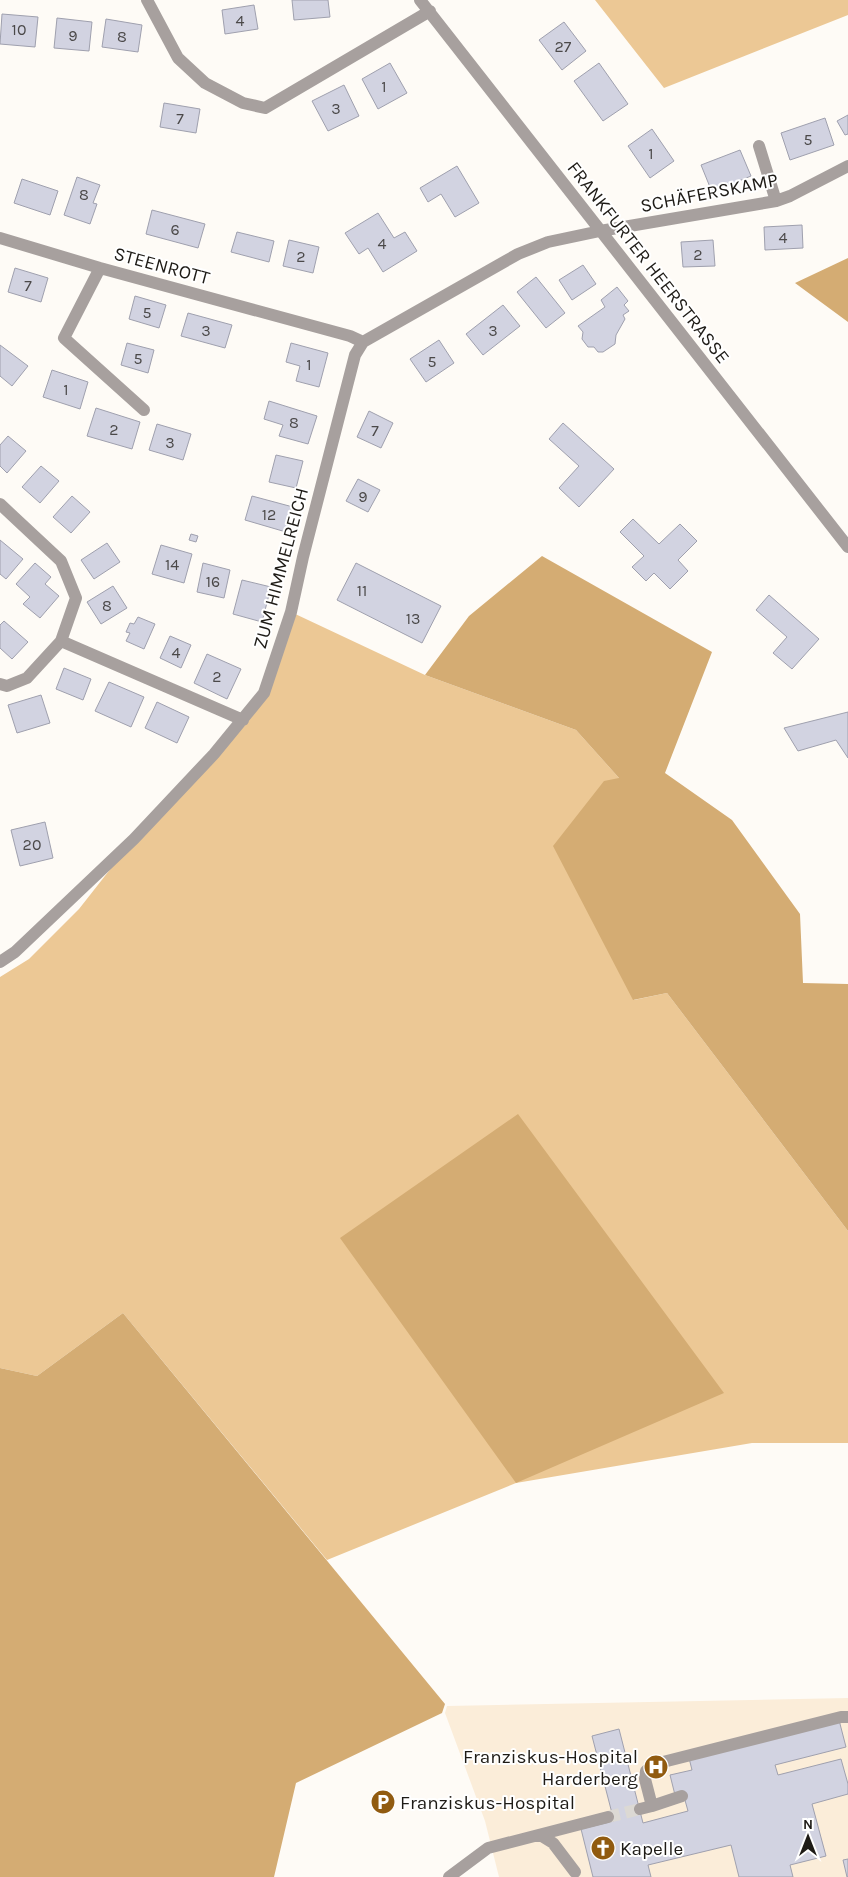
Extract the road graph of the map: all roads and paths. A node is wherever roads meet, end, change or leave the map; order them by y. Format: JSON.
{"nodes":[{"id":1,"x":146,"y":0,"type":"edge"},
{"id":2,"x":420,"y":0,"type":"edge"},
{"id":3,"x":430,"y":11,"type":"junction"},
{"id":4,"x":759,"y":146,"type":"dead end"},
{"id":5,"x":848,"y":166,"type":"edge"},
{"id":6,"x":776,"y":201,"type":"junction"},
{"id":7,"x":600,"y":231,"type":"junction"},
{"id":8,"x":0,"y":238,"type":"edge"},
{"id":9,"x":100,"y":268,"type":"junction"},
{"id":10,"x":363,"y":342,"type":"junction"},
{"id":11,"x":144,"y":410,"type":"dead end"},
{"id":12,"x":0,"y":504,"type":"edge"},
{"id":13,"x":848,"y":547,"type":"edge"},
{"id":14,"x":61,"y":641,"type":"junction"},
{"id":15,"x":0,"y":684,"type":"edge"},
{"id":16,"x":244,"y":720,"type":"junction"},
{"id":17,"x":0,"y":962,"type":"edge"},
{"id":18,"x":846,"y":1720,"type":"edge"},
{"id":19,"x":682,"y":1796,"type":"dead end"},
{"id":20,"x":608,"y":1817,"type":"tunnel mouth"},
{"id":21,"x":540,"y":1835,"type":"junction"},
{"id":22,"x":575,"y":1872,"type":"dead end"},
{"id":23,"x":449,"y":1877,"type":"edge"}],
"edges":[{"from":1,"to":3,"type":"street"},
{"from":2,"to":3,"type":"street","name":"FRANKFURTER HEERSTRASSE"},
{"from":3,"to":7,"type":"street","name":"FRANKFURTER HEERSTRASSE"},
{"from":4,"to":6,"type":"street"},
{"from":5,"to":6,"type":"street","name":"SCHÄFERSKAMP"},
{"from":6,"to":7,"type":"street","name":"SCHÄFERSKAMP"},
{"from":7,"to":10,"type":"street"},
{"from":7,"to":13,"type":"street","name":"FRANKFURTER HEERSTRASSE"},
{"from":8,"to":9,"type":"street"},
{"from":9,"to":10,"type":"street","name":"STEENROTT"},
{"from":9,"to":11,"type":"street","name":"STEENROTT"},
{"from":10,"to":16,"type":"street","name":"ZUM HIMMELREICH"},
{"from":12,"to":14,"type":"street"},
{"from":14,"to":15,"type":"street"},
{"from":14,"to":16,"type":"street"},
{"from":16,"to":17,"type":"street","name":"ZUM HIMMELREICH"},
{"from":18,"to":19,"type":"street"},
{"from":20,"to":21,"type":"street"},
{"from":21,"to":22,"type":"street"},
{"from":21,"to":23,"type":"street"}]}
